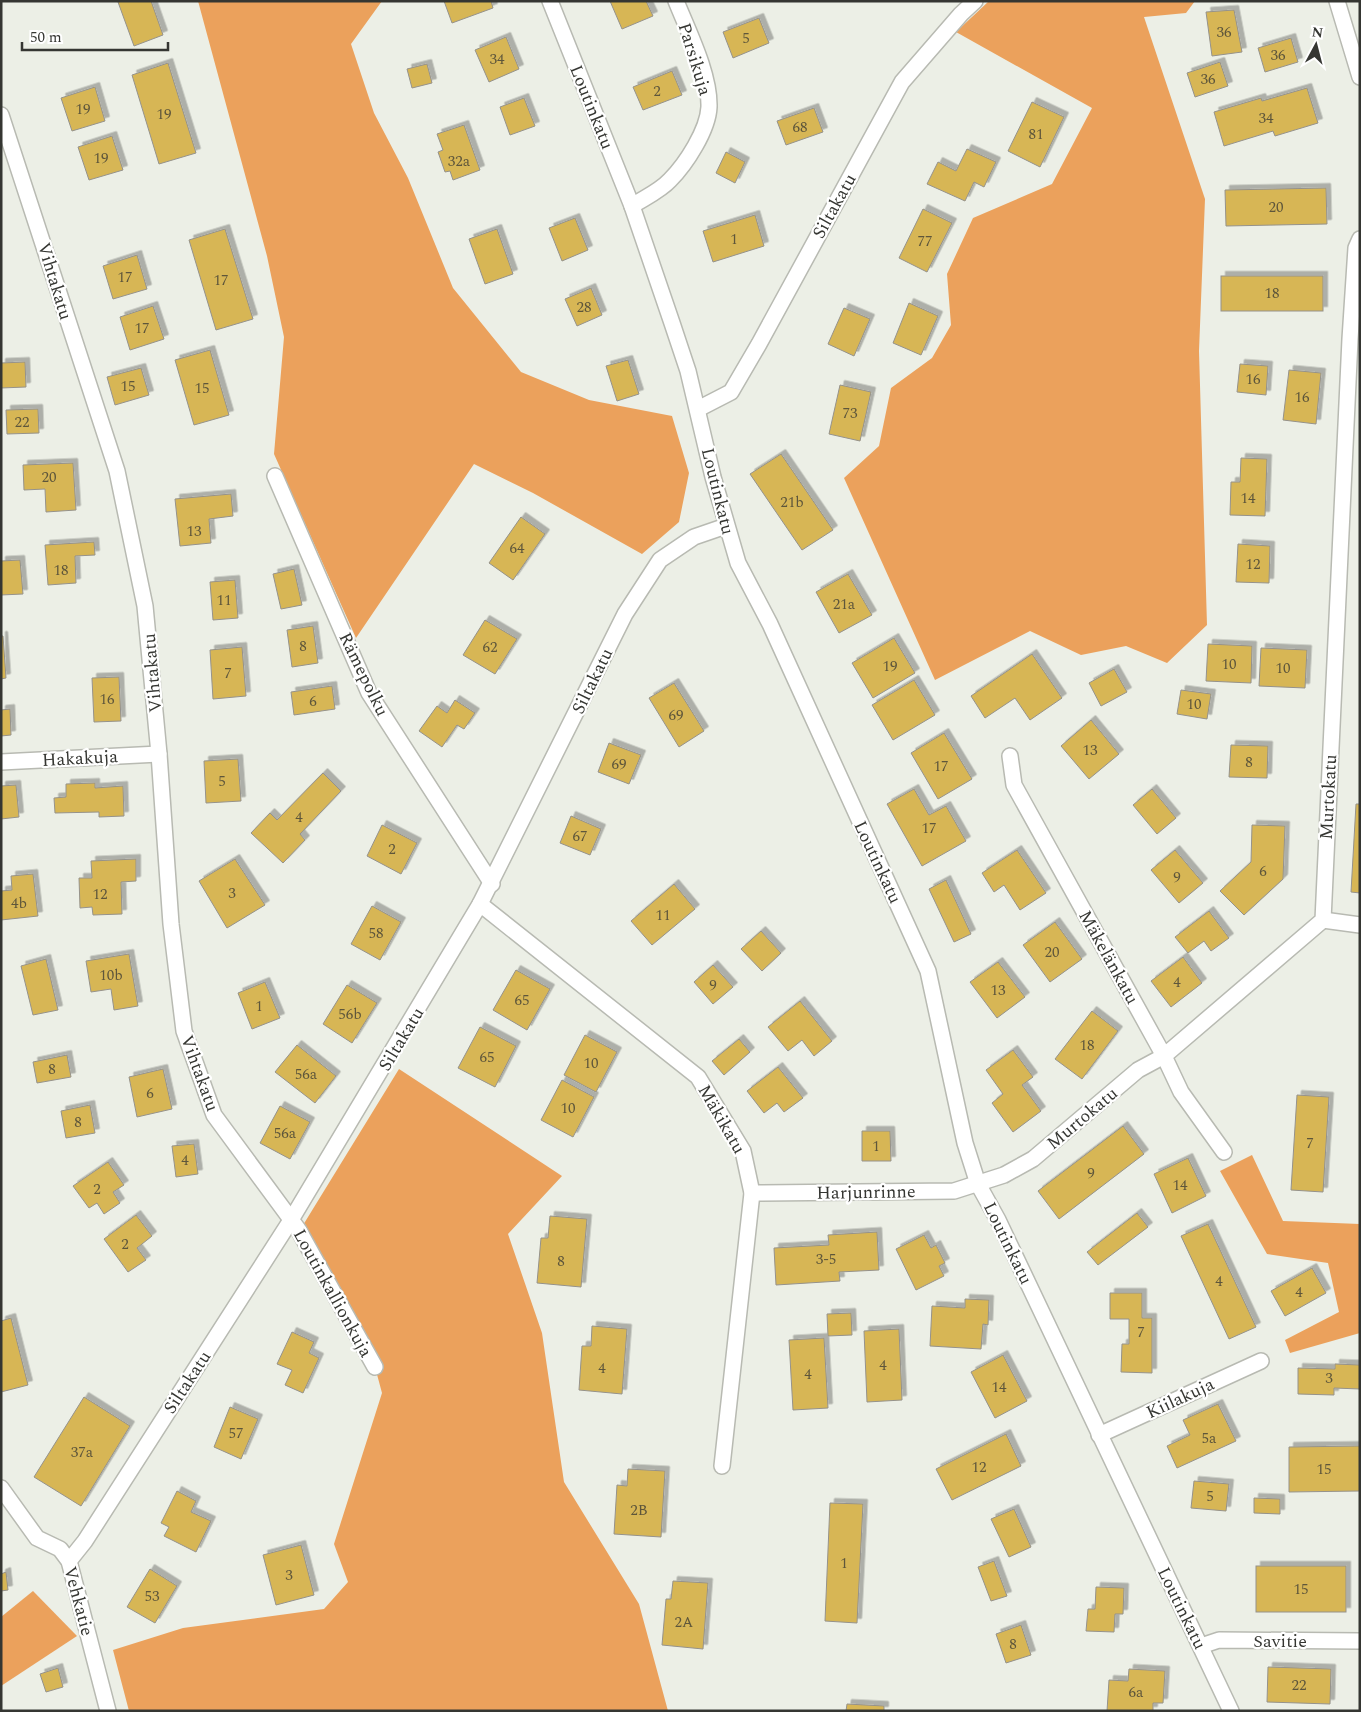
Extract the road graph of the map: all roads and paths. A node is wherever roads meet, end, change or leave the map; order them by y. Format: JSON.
{"nodes":[{"id":1,"x":550,"y":1,"type":"edge"},
{"id":2,"x":676,"y":1,"type":"edge"},
{"id":3,"x":975,"y":1,"type":"edge"},
{"id":4,"x":1338,"y":1,"type":"edge"},
{"id":5,"x":1360,"y":77,"type":"edge"},
{"id":6,"x":1,"y":115,"type":"edge"},
{"id":7,"x":632,"y":206,"type":"junction"},
{"id":8,"x":1360,"y":239,"type":"edge"},
{"id":9,"x":698,"y":409,"type":"junction"},
{"id":10,"x":275,"y":476,"type":"dead end"},
{"id":11,"x":726,"y":526,"type":"junction"},
{"id":12,"x":159,"y":754,"type":"junction"},
{"id":13,"x":1010,"y":756,"type":"dead end"},
{"id":14,"x":1,"y":762,"type":"edge"},
{"id":15,"x":492,"y":884,"type":"junction"},
{"id":16,"x":480,"y":904,"type":"junction"},
{"id":17,"x":1323,"y":920,"type":"junction"},
{"id":18,"x":1360,"y":926,"type":"edge"},
{"id":19,"x":1164,"y":1056,"type":"junction"},
{"id":20,"x":1224,"y":1152,"type":"dead end"},
{"id":21,"x":978,"y":1184,"type":"junction"},
{"id":22,"x":752,"y":1193,"type":"junction"},
{"id":23,"x":292,"y":1220,"type":"junction"},
{"id":24,"x":1261,"y":1361,"type":"dead end"},
{"id":25,"x":375,"y":1367,"type":"dead end"},
{"id":26,"x":1099,"y":1435,"type":"junction"},
{"id":27,"x":722,"y":1466,"type":"dead end"},
{"id":28,"x":1,"y":1488,"type":"edge"},
{"id":29,"x":70,"y":1561,"type":"junction"},
{"id":30,"x":1360,"y":1641,"type":"edge"},
{"id":31,"x":1201,"y":1646,"type":"junction"},
{"id":32,"x":108,"y":1711,"type":"edge"},
{"id":33,"x":1231,"y":1711,"type":"edge"}],
"edges":[{"from":1,"to":7,"type":"street","name":"Loutinkatu"},
{"from":2,"to":7,"type":"street","name":"Parsikuja"},
{"from":3,"to":9,"type":"street","name":"Siltakatu"},
{"from":4,"to":5,"type":"street"},
{"from":6,"to":12,"type":"street","name":"Vihtakatu"},
{"from":7,"to":9,"type":"street","name":"Loutinkatu"},
{"from":8,"to":17,"type":"street","name":"Murtokatu"},
{"from":9,"to":11,"type":"street","name":"Loutinkatu"},
{"from":10,"to":15,"type":"street","name":"Rämepolku"},
{"from":11,"to":15,"type":"street","name":"Siltakatu"},
{"from":11,"to":21,"type":"street","name":"Loutinkatu"},
{"from":12,"to":14,"type":"street","name":"Hakakuja"},
{"from":12,"to":23,"type":"street","name":"Vihtakatu"},
{"from":13,"to":19,"type":"street","name":"Mäkelänkatu"},
{"from":15,"to":16,"type":"street","name":"Siltakatu"},
{"from":16,"to":22,"type":"street","name":"Mäkikatu"},
{"from":16,"to":23,"type":"street","name":"Siltakatu"},
{"from":17,"to":18,"type":"street"},
{"from":17,"to":19,"type":"street","name":"Murtokatu"},
{"from":19,"to":20,"type":"street","name":"Mäkelänkatu"},
{"from":19,"to":21,"type":"street","name":"Murtokatu"},
{"from":21,"to":22,"type":"street","name":"Harjunrinne"},
{"from":21,"to":26,"type":"street","name":"Loutinkatu"},
{"from":22,"to":27,"type":"street","name":"Mäkikatu"},
{"from":23,"to":25,"type":"street","name":"Loutinkallionkuja"},
{"from":23,"to":29,"type":"street","name":"Siltakatu"},
{"from":24,"to":26,"type":"street","name":"Kiilakuja"},
{"from":26,"to":31,"type":"street","name":"Loutinkatu"},
{"from":28,"to":29,"type":"street","name":"Vehkatie"},
{"from":29,"to":32,"type":"street","name":"Vehkatie"},
{"from":30,"to":31,"type":"street","name":"Savitie"},
{"from":31,"to":33,"type":"street","name":"Loutinkatu"}]}
